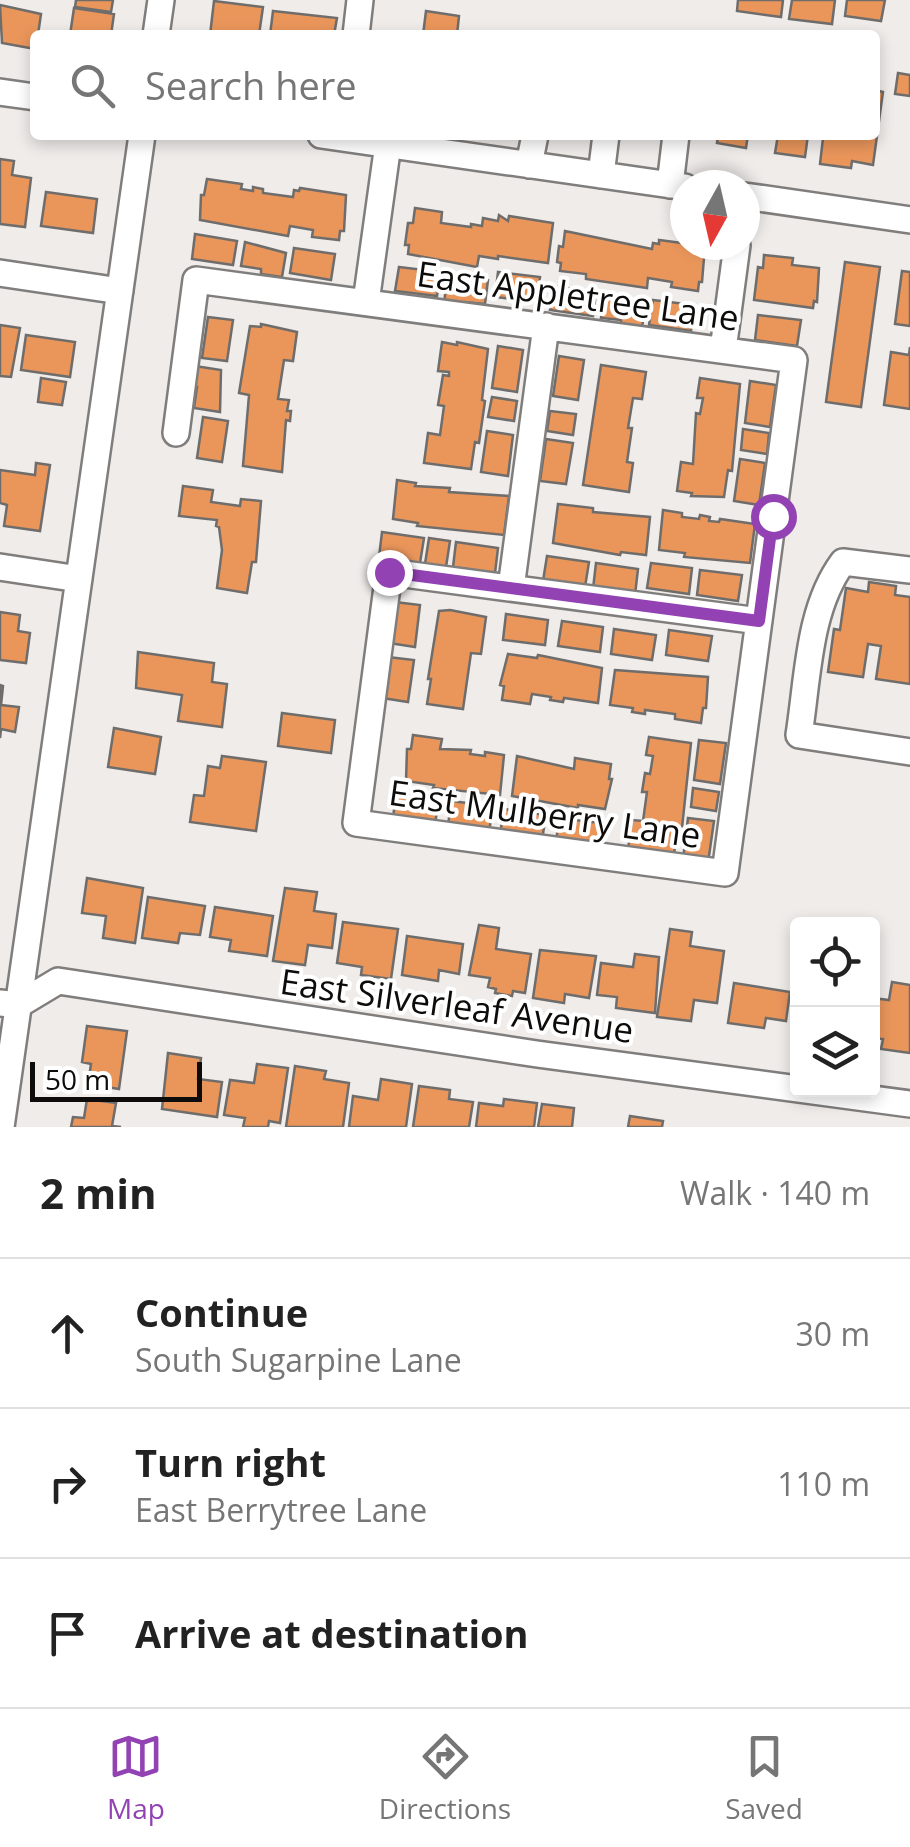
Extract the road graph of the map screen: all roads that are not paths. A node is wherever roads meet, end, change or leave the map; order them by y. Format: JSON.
{"nodes":[{"id":1,"x":161,"y":0,"type":"edge"},
{"id":2,"x":360,"y":0,"type":"edge"},
{"id":3,"x":157,"y":30,"type":"edge"},
{"id":4,"x":357,"y":30,"type":"edge"},
{"id":5,"x":0,"y":92,"type":"edge"},
{"id":6,"x":30,"y":95,"type":"edge"},
{"id":7,"x":141,"y":140,"type":"edge"},
{"id":8,"x":362,"y":140,"type":"edge"},
{"id":9,"x":534,"y":140,"type":"edge"},
{"id":10,"x":605,"y":140,"type":"edge"},
{"id":11,"x":676,"y":140,"type":"edge"},
{"id":12,"x":388,"y":144,"type":"junction"},
{"id":13,"x":529,"y":165,"type":"junction"},
{"id":14,"x":677,"y":170,"type":"edge"},
{"id":15,"x":601,"y":175,"type":"junction"},
{"id":16,"x":670,"y":185,"type":"edge"},
{"id":17,"x":760,"y":198,"type":"edge"},
{"id":18,"x":910,"y":220,"type":"edge"},
{"id":19,"x":736,"y":260,"type":"edge"},
{"id":20,"x":0,"y":274,"type":"edge"},
{"id":21,"x":120,"y":291,"type":"junction"},
{"id":22,"x":366,"y":302,"type":"junction"},
{"id":23,"x":546,"y":326,"type":"junction"},
{"id":24,"x":724,"y":350,"type":"junction"},
{"id":25,"x":176,"y":433,"type":"dead end"},
{"id":26,"x":0,"y":568,"type":"edge"},
{"id":27,"x":910,"y":570,"type":"edge"},
{"id":28,"x":79,"y":578,"type":"junction"},
{"id":29,"x":511,"y":588,"type":"junction"},
{"id":30,"x":759,"y":621,"type":"junction"},
{"id":31,"x":910,"y":752,"type":"edge"},
{"id":32,"x":9,"y":1004,"type":"edge"},
{"id":33,"x":910,"y":1104,"type":"edge"},
{"id":34,"x":1,"y":1127,"type":"edge"}],
"edges":[{"from":1,"to":3,"type":"street"},
{"from":2,"to":4,"type":"street"},
{"from":5,"to":6,"type":"street"},
{"from":7,"to":21,"type":"street"},
{"from":8,"to":12,"type":"street"},
{"from":9,"to":13,"type":"street"},
{"from":10,"to":15,"type":"street"},
{"from":11,"to":14,"type":"street"},
{"from":12,"to":13,"type":"street"},
{"from":12,"to":22,"type":"street"},
{"from":13,"to":15,"type":"street"},
{"from":15,"to":16,"type":"street"},
{"from":17,"to":18,"type":"street"},
{"from":19,"to":24,"type":"street"},
{"from":20,"to":21,"type":"street"},
{"from":21,"to":28,"type":"street"},
{"from":22,"to":23,"type":"street","name":"East Appletree Lane"},
{"from":22,"to":25,"type":"street","name":"East Appletree Lane"},
{"from":23,"to":24,"type":"street","name":"East Appletree Lane"},
{"from":23,"to":29,"type":"street"},
{"from":24,"to":30,"type":"street","name":"East Appletree Lane"},
{"from":26,"to":28,"type":"street"},
{"from":27,"to":31,"type":"street"},
{"from":28,"to":32,"type":"street"},
{"from":29,"to":30,"type":"street"},
{"from":29,"to":30,"type":"street","name":"East Mulberry Lane"},
{"from":32,"to":33,"type":"street","name":"East Silverleaf Avenue"},
{"from":32,"to":34,"type":"street"}]}
